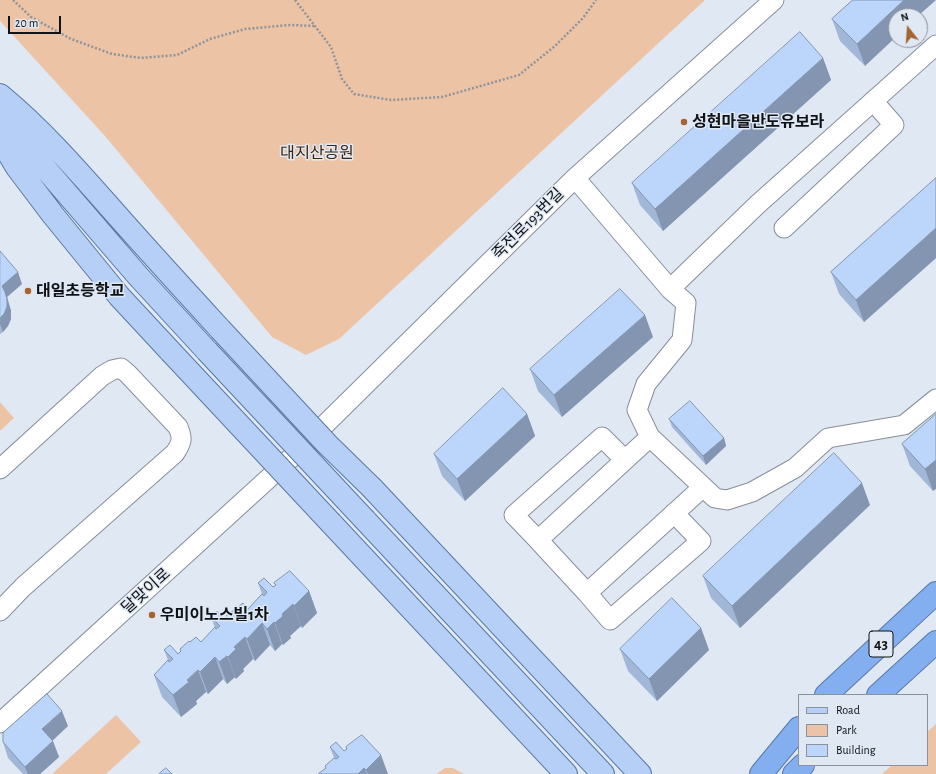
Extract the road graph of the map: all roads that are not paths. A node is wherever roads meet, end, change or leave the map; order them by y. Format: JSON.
{"nodes":[{"id":1,"x":774,"y":0,"type":"edge"},
{"id":2,"x":936,"y":45,"type":"edge"},
{"id":3,"x":0,"y":95,"type":"edge"},
{"id":4,"x":873,"y":101,"type":"junction"},
{"id":5,"x":0,"y":116,"type":"edge"},
{"id":6,"x":0,"y":139,"type":"edge"},
{"id":7,"x":575,"y":178,"type":"junction"},
{"id":8,"x":784,"y":228,"type":"dead end"},
{"id":9,"x":670,"y":289,"type":"junction"},
{"id":10,"x":936,"y":399,"type":"edge"},
{"id":11,"x":650,"y":437,"type":"junction"},
{"id":12,"x":291,"y":458,"type":"joint"},
{"id":13,"x":625,"y":460,"type":"junction"},
{"id":14,"x":0,"y":469,"type":"edge"},
{"id":15,"x":703,"y":487,"type":"junction"},
{"id":16,"x":674,"y":514,"type":"junction"},
{"id":17,"x":538,"y":540,"type":"junction"},
{"id":18,"x":587,"y":592,"type":"junction"},
{"id":19,"x":936,"y":593,"type":"edge"},
{"id":20,"x":0,"y":611,"type":"edge"},
{"id":21,"x":936,"y":642,"type":"edge"},
{"id":22,"x":827,"y":694,"type":"edge"},
{"id":23,"x":879,"y":694,"type":"edge"},
{"id":24,"x":0,"y":723,"type":"edge"},
{"id":25,"x":798,"y":729,"type":"edge"},
{"id":26,"x":803,"y":766,"type":"edge"},
{"id":27,"x":566,"y":774,"type":"edge"},
{"id":28,"x":603,"y":774,"type":"edge"},
{"id":29,"x":640,"y":774,"type":"edge"},
{"id":30,"x":761,"y":774,"type":"edge"},
{"id":31,"x":794,"y":774,"type":"edge"}],
"edges":[{"from":1,"to":7,"type":"street","name":"죽전로193번길"},
{"from":2,"to":4,"type":"street"},
{"from":3,"to":29,"type":"main road","bridge":true},
{"from":4,"to":8,"type":"street"},
{"from":4,"to":9,"type":"street"},
{"from":5,"to":28,"type":"main road","bridge":true},
{"from":6,"to":27,"type":"main road","bridge":true},
{"from":7,"to":9,"type":"street"},
{"from":7,"to":12,"type":"street","name":"죽전로193번길"},
{"from":9,"to":11,"type":"street"},
{"from":10,"to":15,"type":"street"},
{"from":11,"to":13,"type":"street"},
{"from":11,"to":15,"type":"street"},
{"from":12,"to":24,"type":"street","name":"달맞이로"},
{"from":13,"to":17,"type":"street"},
{"from":13,"to":17,"type":"street"},
{"from":14,"to":20,"type":"street"},
{"from":15,"to":16,"type":"street"},
{"from":16,"to":18,"type":"street"},
{"from":16,"to":18,"type":"street"},
{"from":17,"to":18,"type":"street"},
{"from":19,"to":22,"type":"highway","number":"43"},
{"from":21,"to":23,"type":"highway","number":"43"},
{"from":25,"to":30,"type":"highway"},
{"from":26,"to":31,"type":"highway"}]}
